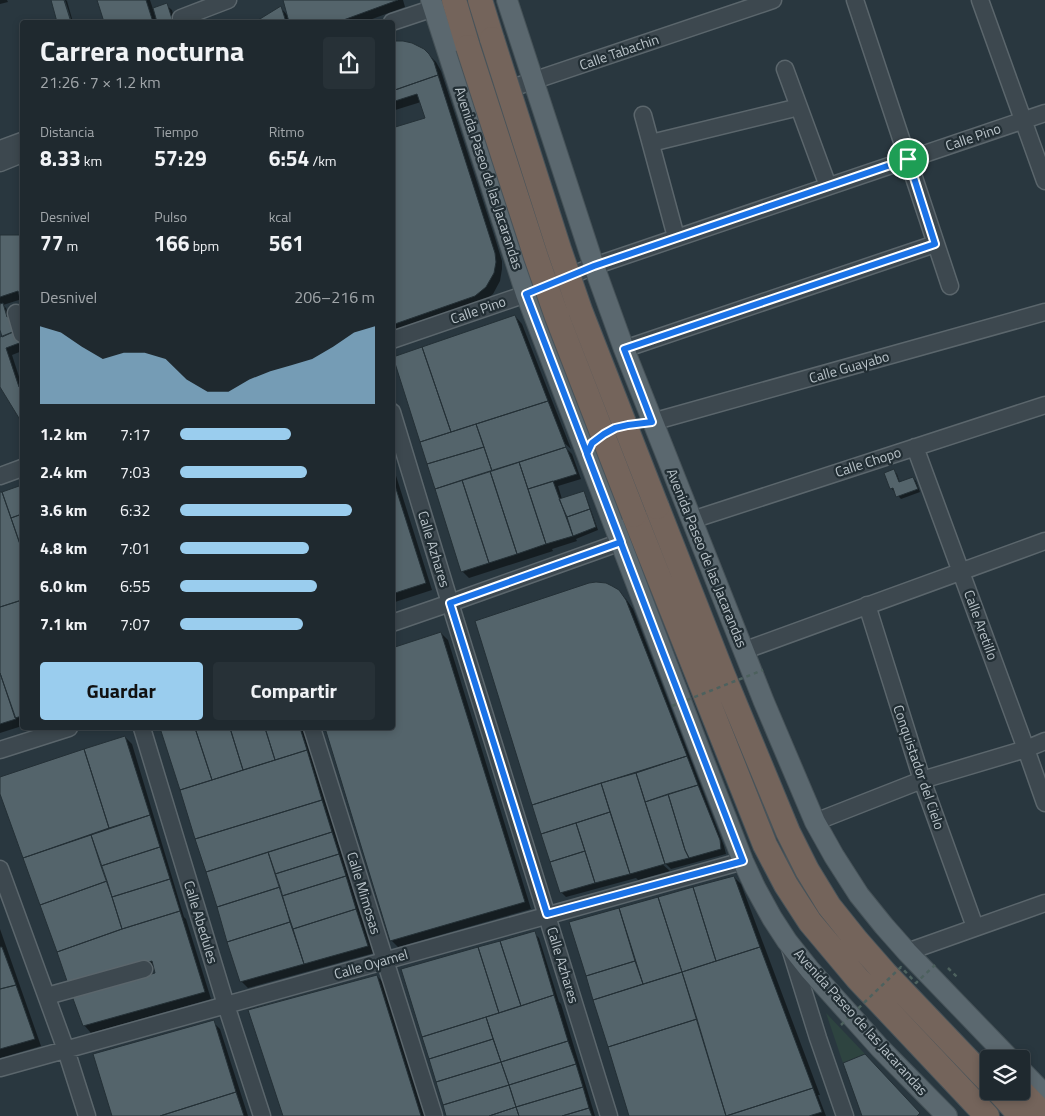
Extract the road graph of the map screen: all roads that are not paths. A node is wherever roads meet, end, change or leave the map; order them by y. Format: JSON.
{"nodes":[{"id":1,"x":228,"y":0,"type":"edge"},
{"id":2,"x":480,"y":0,"type":"edge"},
{"id":3,"x":507,"y":0,"type":"edge"},
{"id":4,"x":773,"y":0,"type":"edge"},
{"id":5,"x":855,"y":0,"type":"edge"},
{"id":6,"x":980,"y":0,"type":"edge"},
{"id":7,"x":440,"y":3,"type":"edge"},
{"id":8,"x":182,"y":20,"type":"edge"},
{"id":9,"x":395,"y":21,"type":"edge"},
{"id":10,"x":785,"y":69,"type":"dead end"},
{"id":11,"x":533,"y":80,"type":"junction"},
{"id":12,"x":465,"y":105,"type":"junction"},
{"id":13,"x":799,"y":107,"type":"junction"},
{"id":14,"x":1045,"y":113,"type":"edge"},
{"id":15,"x":643,"y":115,"type":"dead end"},
{"id":16,"x":1023,"y":120,"type":"junction"},
{"id":17,"x":20,"y":142,"type":"edge"},
{"id":18,"x":651,"y":143,"type":"junction"},
{"id":19,"x":0,"y":149,"type":"edge"},
{"id":20,"x":20,"y":155,"type":"edge"},
{"id":21,"x":908,"y":159,"type":"junction"},
{"id":22,"x":0,"y":163,"type":"edge"},
{"id":23,"x":20,"y":165,"type":"edge"},
{"id":24,"x":0,"y":172,"type":"edge"},
{"id":25,"x":563,"y":173,"type":"junction"},
{"id":26,"x":1045,"y":181,"type":"edge"},
{"id":27,"x":828,"y":186,"type":"junction"},
{"id":28,"x":495,"y":197,"type":"junction"},
{"id":29,"x":676,"y":238,"type":"junction"},
{"id":30,"x":935,"y":244,"type":"junction"},
{"id":31,"x":594,"y":266,"type":"junction"},
{"id":32,"x":950,"y":286,"type":"dead end"},
{"id":33,"x":526,"y":294,"type":"junction"},
{"id":34,"x":1045,"y":312,"type":"edge"},
{"id":35,"x":16,"y":313,"type":"dead end"},
{"id":36,"x":20,"y":327,"type":"edge"},
{"id":37,"x":395,"y":339,"type":"edge"},
{"id":38,"x":624,"y":349,"type":"junction"},
{"id":39,"x":1045,"y":405,"type":"edge"},
{"id":40,"x":395,"y":422,"type":"edge"},
{"id":41,"x":652,"y":422,"type":"junction"},
{"id":42,"x":915,"y":447,"type":"junction"},
{"id":43,"x":587,"y":454,"type":"junction"},
{"id":44,"x":20,"y":469,"type":"edge"},
{"id":45,"x":0,"y":476,"type":"edge"},
{"id":46,"x":692,"y":520,"type":"junction"},
{"id":47,"x":1045,"y":541,"type":"edge"},
{"id":48,"x":621,"y":542,"type":"junction"},
{"id":49,"x":961,"y":571,"type":"junction"},
{"id":50,"x":450,"y":603,"type":"junction"},
{"id":51,"x":867,"y":605,"type":"junction"},
{"id":52,"x":395,"y":621,"type":"edge"},
{"id":53,"x":743,"y":651,"type":"junction"},
{"id":54,"x":63,"y":730,"type":"edge"},
{"id":55,"x":143,"y":730,"type":"edge"},
{"id":56,"x":313,"y":730,"type":"edge"},
{"id":57,"x":1045,"y":741,"type":"edge"},
{"id":58,"x":1026,"y":749,"type":"junction"},
{"id":59,"x":0,"y":750,"type":"edge"},
{"id":60,"x":922,"y":780,"type":"junction"},
{"id":61,"x":1045,"y":803,"type":"edge"},
{"id":62,"x":815,"y":822,"type":"junction"},
{"id":63,"x":743,"y":861,"type":"junction"},
{"id":64,"x":0,"y":869,"type":"edge"},
{"id":65,"x":1045,"y":903,"type":"edge"},
{"id":66,"x":547,"y":914,"type":"junction"},
{"id":67,"x":975,"y":927,"type":"junction"},
{"id":68,"x":787,"y":941,"type":"junction"},
{"id":69,"x":906,"y":952,"type":"junction"},
{"id":70,"x":385,"y":961,"type":"junction"},
{"id":71,"x":144,"y":969,"type":"dead end"},
{"id":72,"x":47,"y":996,"type":"junction"},
{"id":73,"x":226,"y":1005,"type":"junction"},
{"id":74,"x":942,"y":1032,"type":"junction"},
{"id":75,"x":66,"y":1050,"type":"junction"},
{"id":76,"x":980,"y":1050,"type":"edge"},
{"id":77,"x":1001,"y":1050,"type":"edge"},
{"id":78,"x":0,"y":1068,"type":"edge"},
{"id":79,"x":980,"y":1072,"type":"edge"},
{"id":80,"x":1030,"y":1079,"type":"edge"},
{"id":81,"x":1045,"y":1095,"type":"edge"},
{"id":82,"x":997,"y":1100,"type":"edge"},
{"id":83,"x":1030,"y":1100,"type":"edge"},
{"id":84,"x":996,"y":1114,"type":"edge"},
{"id":85,"x":87,"y":1116,"type":"edge"},
{"id":86,"x":262,"y":1116,"type":"edge"},
{"id":87,"x":434,"y":1116,"type":"edge"},
{"id":88,"x":609,"y":1116,"type":"edge"},
{"id":89,"x":845,"y":1116,"type":"edge"},
{"id":90,"x":947,"y":1116,"type":"edge"},
{"id":91,"x":1045,"y":1116,"type":"edge"}],
"edges":[{"from":1,"to":8,"type":"street"},
{"from":2,"to":74,"type":"highway","bridge":true},
{"from":3,"to":11,"type":"main road","name":"Avenida Paseo de las Jacarandas"},
{"from":4,"to":11,"type":"street","name":"Calle Tabachin"},
{"from":5,"to":21,"type":"street"},
{"from":6,"to":16,"type":"street"},
{"from":7,"to":9,"type":"street"},
{"from":7,"to":12,"type":"main road","name":"Avenida Paseo de las Jacarandas"},
{"from":7,"to":84,"type":"highway","bridge":true},
{"from":10,"to":13,"type":"street"},
{"from":11,"to":12,"type":"street","name":"Calle Tabachin"},
{"from":11,"to":25,"type":"main road","name":"Avenida Paseo de las Jacarandas"},
{"from":12,"to":28,"type":"main road","name":"Avenida Paseo de las Jacarandas"},
{"from":13,"to":18,"type":"street"},
{"from":13,"to":27,"type":"street"},
{"from":14,"to":16,"type":"street","name":"Calle Pino"},
{"from":15,"to":18,"type":"street"},
{"from":16,"to":21,"type":"street","name":"Calle Pino"},
{"from":16,"to":26,"type":"street"},
{"from":17,"to":19,"type":"street"},
{"from":18,"to":29,"type":"street"},
{"from":20,"to":22,"type":"street"},
{"from":21,"to":27,"type":"street","name":"Calle Pino"},
{"from":21,"to":30,"type":"street"},
{"from":23,"to":24,"type":"street"},
{"from":25,"to":28,"type":"main road"},
{"from":25,"to":31,"type":"main road","name":"Avenida Paseo de las Jacarandas"},
{"from":27,"to":29,"type":"street","name":"Calle Pino"},
{"from":28,"to":33,"type":"main road","name":"Avenida Paseo de las Jacarandas"},
{"from":29,"to":31,"type":"street","name":"Calle Pino"},
{"from":30,"to":32,"type":"street"},
{"from":30,"to":38,"type":"street"},
{"from":31,"to":33,"type":"street","name":"Calle Pino"},
{"from":31,"to":38,"type":"main road","name":"Avenida Paseo de las Jacarandas"},
{"from":33,"to":37,"type":"street","name":"Calle Pino"},
{"from":33,"to":43,"type":"main road","name":"Avenida Paseo de las Jacarandas"},
{"from":34,"to":41,"type":"street","name":"Calle Guayabo"},
{"from":35,"to":36,"type":"street"},
{"from":38,"to":41,"type":"main road","name":"Avenida Paseo de las Jacarandas"},
{"from":39,"to":42,"type":"street","name":"Calle Chopo"},
{"from":40,"to":50,"type":"street","name":"Calle Azhares"},
{"from":41,"to":43,"type":"main road"},
{"from":41,"to":46,"type":"main road","name":"Avenida Paseo de las Jacarandas"},
{"from":42,"to":46,"type":"street","name":"Calle Chopo"},
{"from":42,"to":49,"type":"street","name":"Calle Aretillo"},
{"from":43,"to":48,"type":"main road","name":"Avenida Paseo de las Jacarandas"},
{"from":44,"to":45,"type":"street"},
{"from":46,"to":53,"type":"main road","name":"Avenida Paseo de las Jacarandas"},
{"from":47,"to":49,"type":"street"},
{"from":48,"to":50,"type":"street"},
{"from":48,"to":63,"type":"main road","name":"Avenida Paseo de las Jacarandas"},
{"from":49,"to":51,"type":"street"},
{"from":49,"to":58,"type":"street","name":"Calle Aretillo"},
{"from":50,"to":52,"type":"street"},
{"from":50,"to":66,"type":"street","name":"Calle Azhares"},
{"from":51,"to":53,"type":"street"},
{"from":51,"to":60,"type":"street","name":"Conquistador del Cielo"},
{"from":53,"to":62,"type":"main road","name":"Avenida Paseo de las Jacarandas"},
{"from":54,"to":59,"type":"street"},
{"from":55,"to":73,"type":"street","name":"Calle Abedules"},
{"from":56,"to":70,"type":"street","name":"Calle Mimosas"},
{"from":57,"to":58,"type":"street"},
{"from":58,"to":60,"type":"street"},
{"from":58,"to":61,"type":"street","name":"Calle Aretillo"},
{"from":60,"to":62,"type":"street"},
{"from":60,"to":67,"type":"street","name":"Conquistador del Cielo"},
{"from":62,"to":69,"type":"main road","name":"Avenida Paseo de las Jacarandas"},
{"from":63,"to":66,"type":"street","name":"Calle Oyamel"},
{"from":63,"to":68,"type":"main road","name":"Avenida Paseo de las Jacarandas"},
{"from":64,"to":72,"type":"street"},
{"from":65,"to":67,"type":"street"},
{"from":66,"to":70,"type":"street","name":"Calle Oyamel"},
{"from":66,"to":88,"type":"street","name":"Calle Azhares"},
{"from":67,"to":69,"type":"street"},
{"from":68,"to":89,"type":"street"},
{"from":68,"to":90,"type":"main road","name":"Avenida Paseo de las Jacarandas"},
{"from":69,"to":77,"type":"main road","name":"Avenida Paseo de las Jacarandas"},
{"from":70,"to":73,"type":"street","name":"Calle Oyamel"},
{"from":70,"to":87,"type":"street","name":"Calle Mimosas"},
{"from":71,"to":72,"type":"street"},
{"from":72,"to":75,"type":"street"},
{"from":73,"to":75,"type":"street","name":"Calle Oyamel"},
{"from":73,"to":86,"type":"street","name":"Calle Abedules"},
{"from":74,"to":76,"type":"highway"},
{"from":74,"to":79,"type":"highway"},
{"from":75,"to":78,"type":"street","name":"Calle Oyamel"},
{"from":75,"to":85,"type":"street"},
{"from":80,"to":81,"type":"main road"},
{"from":82,"to":84,"type":"highway"},
{"from":83,"to":91,"type":"highway"}]}
